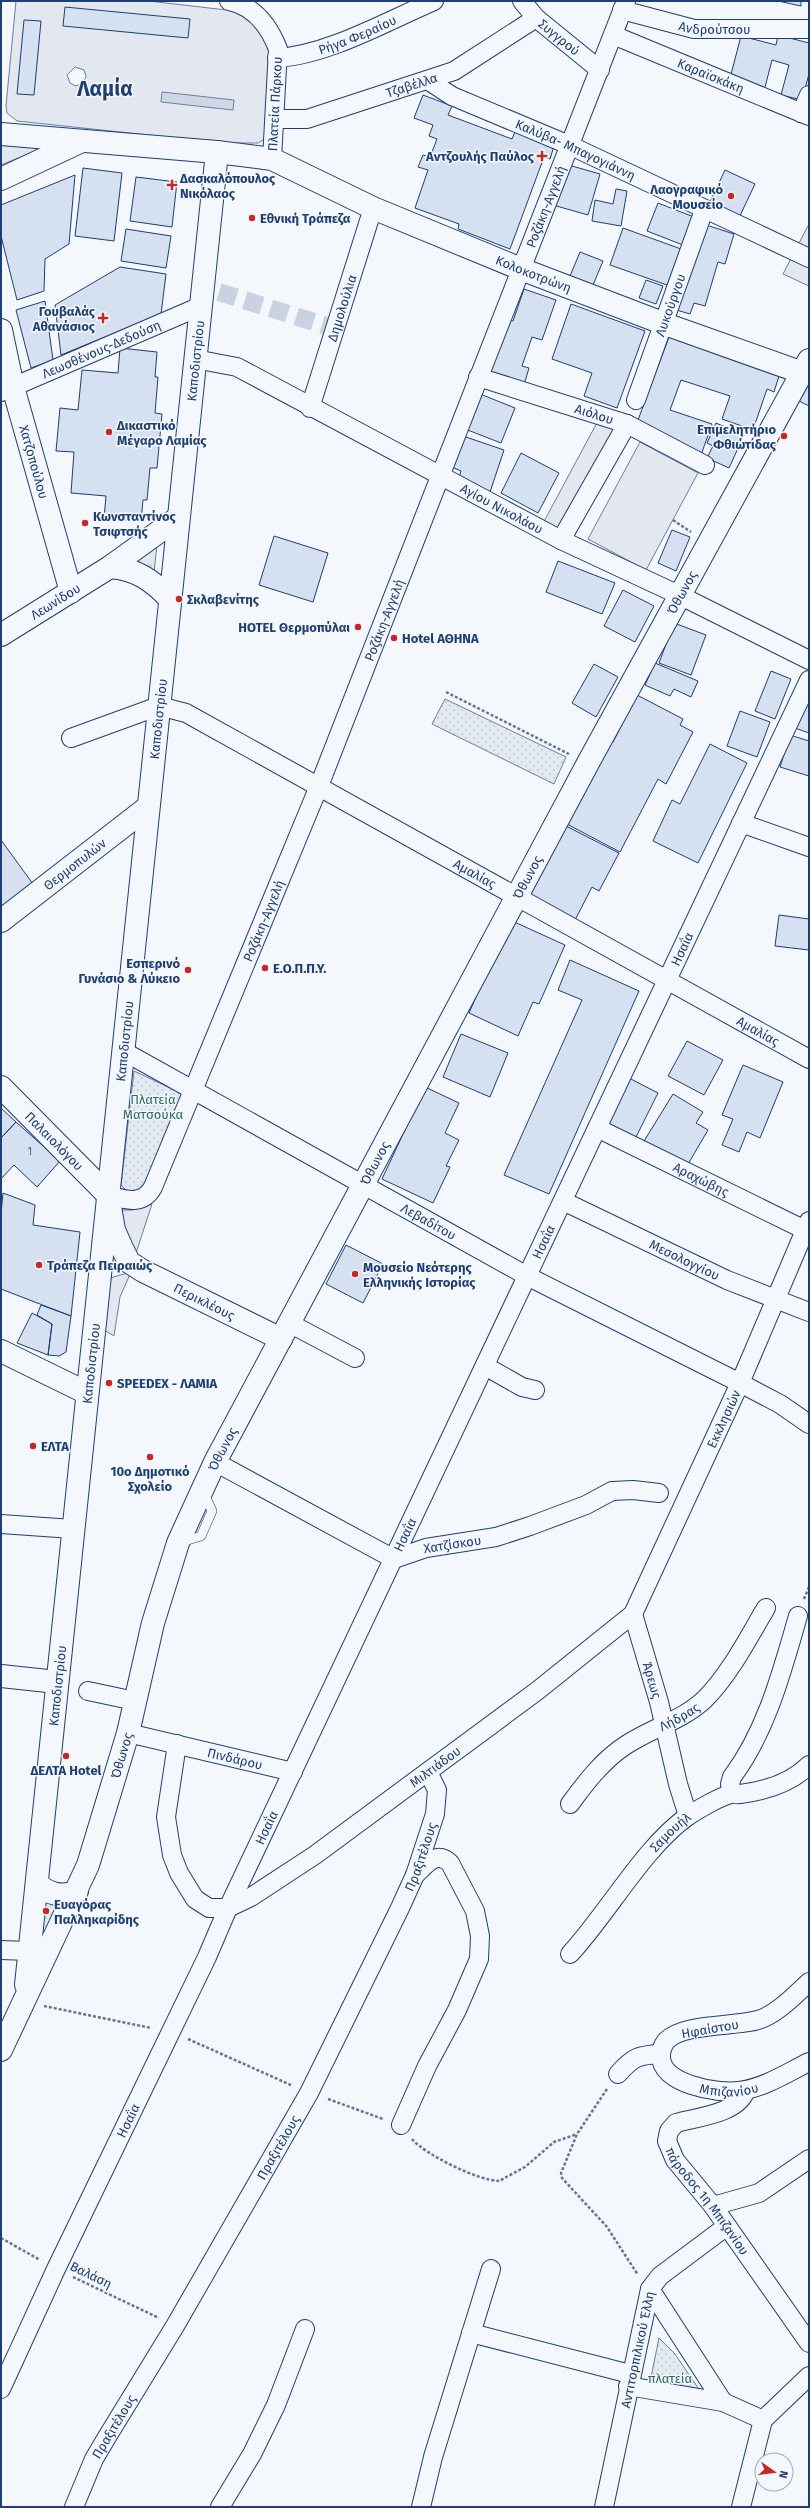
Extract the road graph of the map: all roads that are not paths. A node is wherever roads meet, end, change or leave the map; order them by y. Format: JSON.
{"nodes":[{"id":1,"x":229,"y":1,"type":"edge"},
{"id":2,"x":434,"y":1,"type":"edge"},
{"id":3,"x":522,"y":1,"type":"edge"},
{"id":4,"x":624,"y":5,"type":"edge"},
{"id":5,"x":536,"y":18,"type":"junction"},
{"id":6,"x":809,"y":29,"type":"edge"},
{"id":7,"x":613,"y":35,"type":"junction"},
{"id":8,"x":277,"y":58,"type":"junction"},
{"id":9,"x":600,"y":70,"type":"junction"},
{"id":10,"x":454,"y":72,"type":"junction"},
{"id":11,"x":429,"y":81,"type":"junction"},
{"id":12,"x":809,"y":95,"type":"edge"},
{"id":13,"x":452,"y":96,"type":"junction"},
{"id":14,"x":805,"y":115,"type":"edge"},
{"id":15,"x":275,"y":119,"type":"junction"},
{"id":16,"x":1,"y":134,"type":"edge"},
{"id":17,"x":83,"y":140,"type":"junction"},
{"id":18,"x":569,"y":145,"type":"junction"},
{"id":19,"x":217,"y":152,"type":"junction"},
{"id":20,"x":272,"y":160,"type":"junction"},
{"id":21,"x":1,"y":179,"type":"edge"},
{"id":22,"x":373,"y":208,"type":"junction"},
{"id":23,"x":704,"y":210,"type":"junction"},
{"id":24,"x":809,"y":258,"type":"edge"},
{"id":25,"x":521,"y":269,"type":"junction"},
{"id":26,"x":201,"y":306,"type":"junction"},
{"id":27,"x":664,"y":324,"type":"junction"},
{"id":28,"x":1,"y":330,"type":"edge"},
{"id":29,"x":195,"y":359,"type":"junction"},
{"id":30,"x":806,"y":366,"type":"edge"},
{"id":31,"x":478,"y":377,"type":"junction"},
{"id":32,"x":7,"y":389,"type":"edge"},
{"id":33,"x":636,"y":400,"type":"dead end"},
{"id":34,"x":310,"y":408,"type":"junction"},
{"id":35,"x":627,"y":424,"type":"junction"},
{"id":36,"x":705,"y":466,"type":"dead end"},
{"id":37,"x":438,"y":476,"type":"junction"},
{"id":38,"x":178,"y":518,"type":"junction"},
{"id":39,"x":561,"y":540,"type":"junction"},
{"id":40,"x":110,"y":567,"type":"junction"},
{"id":41,"x":71,"y":592,"type":"junction"},
{"id":42,"x":680,"y":595,"type":"junction"},
{"id":43,"x":170,"y":599,"type":"junction"},
{"id":44,"x":1,"y":635,"type":"edge"},
{"id":45,"x":809,"y":660,"type":"edge"},
{"id":46,"x":809,"y":680,"type":"edge"},
{"id":47,"x":159,"y":706,"type":"junction"},
{"id":48,"x":71,"y":738,"type":"dead end"},
{"id":49,"x":319,"y":786,"type":"junction"},
{"id":50,"x":148,"y":807,"type":"junction"},
{"id":51,"x":741,"y":823,"type":"junction"},
{"id":52,"x":809,"y":847,"type":"edge"},
{"id":53,"x":518,"y":897,"type":"junction"},
{"id":54,"x":1,"y":921,"type":"edge"},
{"id":55,"x":667,"y":979,"type":"junction"},
{"id":56,"x":123,"y":1051,"type":"junction"},
{"id":57,"x":809,"y":1059,"type":"edge"},
{"id":58,"x":1,"y":1087,"type":"edge"},
{"id":59,"x":193,"y":1088,"type":"junction"},
{"id":60,"x":597,"y":1128,"type":"junction"},
{"id":61,"x":364,"y":1184,"type":"junction"},
{"id":62,"x":108,"y":1195,"type":"junction"},
{"id":63,"x":563,"y":1201,"type":"junction"},
{"id":64,"x":807,"y":1226,"type":"edge"},
{"id":65,"x":129,"y":1262,"type":"junction"},
{"id":66,"x":100,"y":1270,"type":"junction"},
{"id":67,"x":527,"y":1276,"type":"junction"},
{"id":68,"x":776,"y":1299,"type":"junction"},
{"id":69,"x":809,"y":1312,"type":"edge"},
{"id":70,"x":285,"y":1331,"type":"junction"},
{"id":71,"x":1,"y":1351,"type":"edge"},
{"id":72,"x":355,"y":1358,"type":"dead end"},
{"id":73,"x":485,"y":1366,"type":"junction"},
{"id":74,"x":740,"y":1383,"type":"junction"},
{"id":75,"x":535,"y":1390,"type":"dead end"},
{"id":76,"x":87,"y":1393,"type":"junction"},
{"id":77,"x":809,"y":1424,"type":"edge"},
{"id":78,"x":215,"y":1462,"type":"junction"},
{"id":79,"x":659,"y":1493,"type":"dead end"},
{"id":80,"x":1,"y":1524,"type":"edge"},
{"id":81,"x":73,"y":1530,"type":"junction"},
{"id":82,"x":394,"y":1559,"type":"junction"},
{"id":83,"x":766,"y":1608,"type":"dead end"},
{"id":84,"x":633,"y":1614,"type":"junction"},
{"id":85,"x":798,"y":1616,"type":"dead end"},
{"id":86,"x":1,"y":1676,"type":"edge"},
{"id":87,"x":57,"y":1682,"type":"junction"},
{"id":88,"x":88,"y":1691,"type":"dead end"},
{"id":89,"x":136,"y":1701,"type":"junction"},
{"id":90,"x":664,"y":1725,"type":"junction"},
{"id":91,"x":128,"y":1733,"type":"junction"},
{"id":92,"x":177,"y":1744,"type":"junction"},
{"id":93,"x":809,"y":1766,"type":"edge"},
{"id":94,"x":293,"y":1772,"type":"junction"},
{"id":95,"x":428,"y":1772,"type":"junction"},
{"id":96,"x":732,"y":1793,"type":"junction"},
{"id":97,"x":570,"y":1804,"type":"dead end"},
{"id":98,"x":688,"y":1816,"type":"junction"},
{"id":99,"x":415,"y":1875,"type":"junction"},
{"id":100,"x":37,"y":1883,"type":"junction"},
{"id":101,"x":77,"y":1891,"type":"junction"},
{"id":102,"x":228,"y":1908,"type":"junction"},
{"id":103,"x":1,"y":1950,"type":"edge"},
{"id":104,"x":29,"y":1951,"type":"junction"},
{"id":105,"x":570,"y":1954,"type":"dead end"},
{"id":106,"x":809,"y":1982,"type":"edge"},
{"id":107,"x":24,"y":2002,"type":"junction"},
{"id":108,"x":1,"y":2050,"type":"edge"},
{"id":109,"x":661,"y":2054,"type":"junction"},
{"id":110,"x":809,"y":2062,"type":"edge"},
{"id":111,"x":618,"y":2074,"type":"road end"},
{"id":112,"x":746,"y":2090,"type":"junction"},
{"id":113,"x":402,"y":2125,"type":"road end"},
{"id":114,"x":809,"y":2159,"type":"edge"},
{"id":115,"x":713,"y":2206,"type":"junction"},
{"id":116,"x":727,"y":2226,"type":"junction"},
{"id":117,"x":491,"y":2269,"type":"dead end"},
{"id":118,"x":650,"y":2289,"type":"junction"},
{"id":119,"x":305,"y":2328,"type":"dead end"},
{"id":120,"x":471,"y":2333,"type":"junction"},
{"id":121,"x":809,"y":2343,"type":"edge"},
{"id":122,"x":809,"y":2376,"type":"edge"},
{"id":123,"x":629,"y":2380,"type":"junction"},
{"id":124,"x":1,"y":2389,"type":"edge"},
{"id":125,"x":724,"y":2402,"type":"junction"},
{"id":126,"x":763,"y":2420,"type":"junction"},
{"id":127,"x":74,"y":2507,"type":"edge"},
{"id":128,"x":220,"y":2507,"type":"edge"},
{"id":129,"x":421,"y":2507,"type":"edge"},
{"id":130,"x":604,"y":2507,"type":"edge"},
{"id":131,"x":741,"y":2507,"type":"edge"}],
"edges":[{"from":1,"to":8,"type":"street","name":"Πλατεία Πάρκου"},
{"from":2,"to":8,"type":"street","name":"Ρήγα Φεραίου"},
{"from":3,"to":5,"type":"street","name":"Συγγρού"},
{"from":4,"to":6,"type":"street","name":"Ανδρούτσου"},
{"from":4,"to":7,"type":"street","name":"Ροζάκη-Αγγελή"},
{"from":5,"to":9,"type":"street","name":"Συγγρού"},
{"from":5,"to":10,"type":"street","name":"Τζαβέλλα"},
{"from":7,"to":9,"type":"street","name":"Ροζάκη-Αγγελή"},
{"from":7,"to":14,"type":"street","name":"Καραϊσκάκη"},
{"from":8,"to":15,"type":"street","name":"Πλατεία Πάρκου"},
{"from":9,"to":18,"type":"street","name":"Ροζάκη-Αγγελή"},
{"from":10,"to":11,"type":"street","name":"Τζαβέλλα"},
{"from":10,"to":13,"type":"street"},
{"from":11,"to":13,"type":"street","name":"Καλύβα- Μπαγογιάννη"},
{"from":11,"to":15,"type":"street","name":"Τζαβέλλα"},
{"from":12,"to":14,"type":"street"},
{"from":13,"to":18,"type":"street","name":"Καλύβα- Μπαγογιάννη"},
{"from":15,"to":20,"type":"street","name":"Πλατεία Πάρκου"},
{"from":16,"to":17,"type":"main road","name":"Κολοκοτρώνη"},
{"from":17,"to":19,"type":"main road","name":"Κολοκοτρώνη"},
{"from":17,"to":21,"type":"main road"},
{"from":18,"to":23,"type":"street","name":"Καλύβα- Μπαγογιάννη"},
{"from":18,"to":25,"type":"street","name":"Ροζάκη-Αγγελή"},
{"from":19,"to":20,"type":"main road","name":"Κολοκοτρώνη"},
{"from":19,"to":26,"type":"main road","name":"Καποδιστρίου"},
{"from":20,"to":22,"type":"main road","name":"Κολοκοτρώνη"},
{"from":22,"to":25,"type":"main road","name":"Κολοκοτρώνη"},
{"from":22,"to":34,"type":"street","name":"Δημολούλια"},
{"from":23,"to":24,"type":"street","name":"Καλύβα- Μπαγογιάννη"},
{"from":23,"to":27,"type":"street","name":"Λυκούργου"},
{"from":25,"to":27,"type":"main road","name":"Κολοκοτρώνη"},
{"from":25,"to":31,"type":"street","name":"Ροζάκη-Αγγελή"},
{"from":26,"to":29,"type":"main road","name":"Καποδιστρίου"},
{"from":26,"to":32,"type":"street","name":"Λεωσθένους-Δεδούση"},
{"from":27,"to":30,"type":"main road","name":"Κολοκοτρώνη"},
{"from":27,"to":33,"type":"street","name":"Λυκούργου"},
{"from":28,"to":32,"type":"main road","name":"Χατζοπούλου"},
{"from":29,"to":34,"type":"street","name":"Αγίου Νικολάου"},
{"from":29,"to":38,"type":"main road","name":"Καποδιστρίου"},
{"from":30,"to":42,"type":"main road","name":"Όθωνος"},
{"from":31,"to":35,"type":"street","name":"Αιόλου"},
{"from":31,"to":37,"type":"street","name":"Ροζάκη-Αγγελή"},
{"from":32,"to":41,"type":"main road","name":"Χατζοπούλου"},
{"from":34,"to":37,"type":"street","name":"Αγίου Νικολάου"},
{"from":35,"to":36,"type":"street","name":"Αιόλου"},
{"from":35,"to":39,"type":"street"},
{"from":37,"to":39,"type":"street","name":"Αγίου Νικολάου"},
{"from":37,"to":49,"type":"street","name":"Ροζάκη-Αγγελή"},
{"from":38,"to":40,"type":"main road","name":"Λεωνίδου"},
{"from":38,"to":43,"type":"main road","name":"Καποδιστρίου"},
{"from":39,"to":42,"type":"street","name":"Αγίου Νικολάου"},
{"from":40,"to":41,"type":"main road","name":"Λεωνίδου"},
{"from":40,"to":43,"type":"main road"},
{"from":41,"to":44,"type":"main road","name":"Λεωνίδου"},
{"from":42,"to":45,"type":"street","name":"Αγίου Νικολάου"},
{"from":42,"to":53,"type":"main road","name":"Όθωνος"},
{"from":43,"to":47,"type":"main road","name":"Καποδιστρίου"},
{"from":46,"to":51,"type":"street","name":"Ησαΐα"},
{"from":47,"to":48,"type":"street"},
{"from":47,"to":49,"type":"street","name":"Αμαλίας"},
{"from":47,"to":50,"type":"main road","name":"Καποδιστρίου"},
{"from":49,"to":53,"type":"street","name":"Αμαλίας"},
{"from":49,"to":59,"type":"street","name":"Ροζάκη-Αγγελή"},
{"from":50,"to":54,"type":"main road","name":"Θερμοπυλών"},
{"from":50,"to":56,"type":"main road","name":"Καποδιστρίου"},
{"from":51,"to":52,"type":"street"},
{"from":51,"to":55,"type":"street","name":"Ησαΐα"},
{"from":53,"to":55,"type":"street","name":"Αμαλίας"},
{"from":53,"to":61,"type":"main road","name":"Όθωνος"},
{"from":55,"to":57,"type":"street","name":"Αμαλίας"},
{"from":55,"to":60,"type":"street","name":"Ησαΐα"},
{"from":56,"to":59,"type":"street","name":"Λεβαδίτου"},
{"from":56,"to":62,"type":"main road","name":"Καποδιστρίου"},
{"from":58,"to":62,"type":"main road","name":"Παλαιολόγου"},
{"from":59,"to":61,"type":"street","name":"Λεβαδίτου"},
{"from":59,"to":62,"type":"street","name":"Ροζάκη-Αγγελή"},
{"from":60,"to":63,"type":"street","name":"Ησαΐα"},
{"from":60,"to":64,"type":"street","name":"Αραχώβης"},
{"from":61,"to":67,"type":"street","name":"Λεβαδίτου"},
{"from":61,"to":70,"type":"main road","name":"Όθωνος"},
{"from":62,"to":65,"type":"main road"},
{"from":62,"to":66,"type":"main road","name":"Καποδιστρίου"},
{"from":63,"to":67,"type":"street","name":"Ησαΐα"},
{"from":63,"to":68,"type":"street","name":"Μεσολογγίου"},
{"from":64,"to":68,"type":"street","name":"Εκκλησιών"},
{"from":65,"to":66,"type":"main road"},
{"from":65,"to":70,"type":"main road","name":"Περικλέους"},
{"from":66,"to":76,"type":"main road","name":"Καποδιστρίου"},
{"from":67,"to":73,"type":"street","name":"Ησαΐα"},
{"from":67,"to":74,"type":"street","name":"Λεβαδίτου"},
{"from":68,"to":69,"type":"street","name":"Μεσολογγίου"},
{"from":68,"to":74,"type":"street","name":"Εκκλησιών"},
{"from":70,"to":72,"type":"street"},
{"from":70,"to":78,"type":"main road","name":"Όθωνος"},
{"from":71,"to":76,"type":"main road"},
{"from":73,"to":75,"type":"street"},
{"from":73,"to":82,"type":"street","name":"Ησαΐα"},
{"from":74,"to":77,"type":"street"},
{"from":74,"to":84,"type":"street","name":"Εκκλησιών"},
{"from":76,"to":81,"type":"main road","name":"Καποδιστρίου"},
{"from":78,"to":82,"type":"street"},
{"from":78,"to":89,"type":"main road","name":"Όθωνος"},
{"from":79,"to":82,"type":"street","name":"Χατζίσκου"},
{"from":80,"to":81,"type":"street"},
{"from":81,"to":87,"type":"main road","name":"Καποδιστρίου"},
{"from":82,"to":94,"type":"street","name":"Ησαΐα"},
{"from":83,"to":90,"type":"street","name":"Λήδρας"},
{"from":84,"to":90,"type":"street","name":"Άρεως"},
{"from":84,"to":95,"type":"street","name":"Μιλτιάδου"},
{"from":85,"to":96,"type":"street"},
{"from":86,"to":87,"type":"main road"},
{"from":87,"to":100,"type":"main road","name":"Καποδιστρίου"},
{"from":88,"to":89,"type":"street"},
{"from":89,"to":91,"type":"main road","name":"Όθωνος"},
{"from":90,"to":97,"type":"street","name":"Λήδρας"},
{"from":90,"to":98,"type":"street","name":"Άρεως"},
{"from":91,"to":92,"type":"street","name":"Πινδάρου"},
{"from":91,"to":101,"type":"main road","name":"Όθωνος"},
{"from":92,"to":94,"type":"street","name":"Πινδάρου"},
{"from":92,"to":102,"type":"street"},
{"from":93,"to":96,"type":"street","name":"Σαμουήλ"},
{"from":94,"to":102,"type":"street","name":"Ησαΐα"},
{"from":95,"to":99,"type":"street","name":"Πραξιτέλους"},
{"from":95,"to":102,"type":"street","name":"Μιλτιάδου"},
{"from":96,"to":98,"type":"street","name":"Σαμουήλ"},
{"from":98,"to":105,"type":"street","name":"Σαμουήλ"},
{"from":99,"to":113,"type":"street"},
{"from":99,"to":127,"type":"street","name":"Πραξιτέλους"},
{"from":100,"to":101,"type":"main road"},
{"from":100,"to":104,"type":"main road","name":"Καποδιστρίου"},
{"from":101,"to":107,"type":"main road","name":"Όθωνος"},
{"from":102,"to":124,"type":"street","name":"Ησαΐα"},
{"from":103,"to":104,"type":"street"},
{"from":104,"to":107,"type":"main road","name":"Καποδιστρίου"},
{"from":106,"to":109,"type":"street","name":"Ηφαίστου"},
{"from":107,"to":108,"type":"main road","name":"Όθωνος"},
{"from":109,"to":111,"type":"street"},
{"from":109,"to":112,"type":"street","name":"Μπιζανίου"},
{"from":110,"to":112,"type":"street","name":"Μπιζανίου"},
{"from":112,"to":115,"type":"street","name":"πάροδος 1η Μπιζανίου"},
{"from":114,"to":115,"type":"street"},
{"from":115,"to":116,"type":"street","name":"πάροδος 1η Μπιζανίου"},
{"from":116,"to":118,"type":"street","name":"Αντιτορπιλικού Έλλη"},
{"from":116,"to":121,"type":"street","name":"πάροδος 1η Μπιζανίου"},
{"from":117,"to":120,"type":"street"},
{"from":118,"to":123,"type":"street","name":"Αντιτορπιλικού Έλλη"},
{"from":118,"to":125,"type":"street"},
{"from":119,"to":128,"type":"street"},
{"from":120,"to":123,"type":"street"},
{"from":120,"to":129,"type":"street"},
{"from":122,"to":126,"type":"street"},
{"from":123,"to":125,"type":"street"},
{"from":123,"to":130,"type":"street","name":"Αντιτορπιλικού Έλλη"},
{"from":125,"to":126,"type":"street"},
{"from":126,"to":131,"type":"street"}]}
